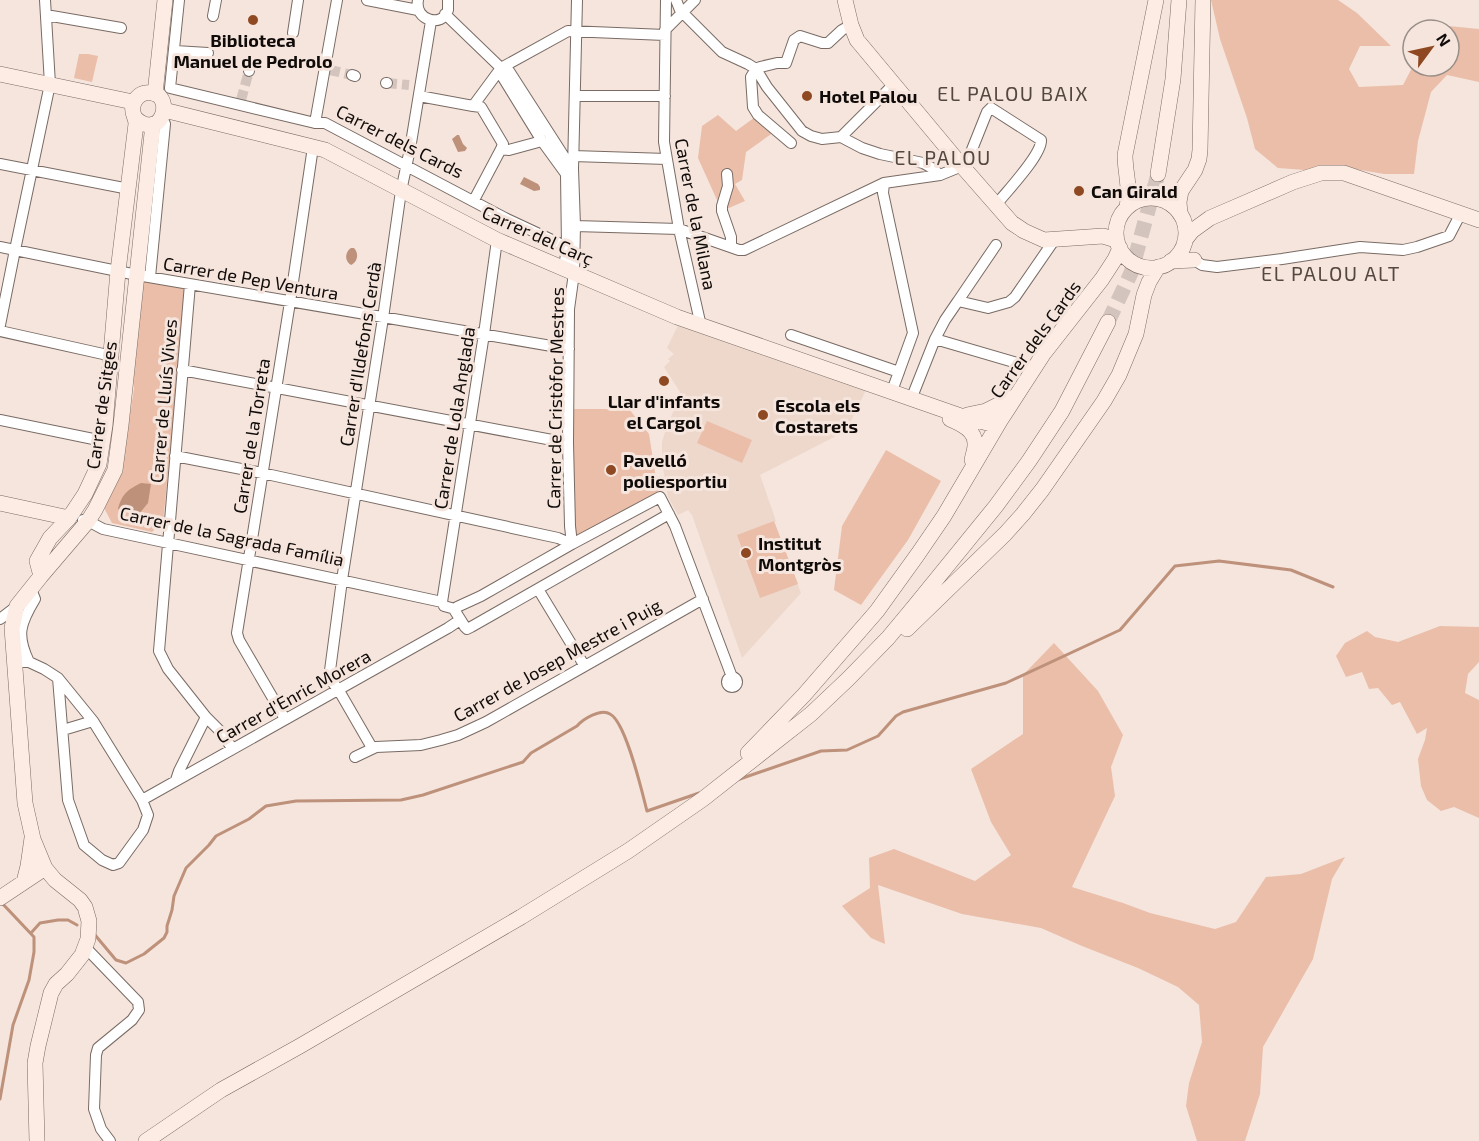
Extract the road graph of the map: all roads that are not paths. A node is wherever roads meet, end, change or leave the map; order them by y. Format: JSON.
{"nodes":[{"id":1,"x":45,"y":0,"type":"edge"},
{"id":2,"x":165,"y":0,"type":"edge"},
{"id":3,"x":179,"y":0,"type":"edge"},
{"id":4,"x":216,"y":0,"type":"edge"},
{"id":5,"x":298,"y":0,"type":"edge"},
{"id":6,"x":337,"y":0,"type":"edge"},
{"id":7,"x":367,"y":0,"type":"edge"},
{"id":8,"x":448,"y":0,"type":"edge"},
{"id":9,"x":577,"y":0,"type":"edge"},
{"id":10,"x":666,"y":0,"type":"edge"},
{"id":11,"x":676,"y":0,"type":"edge"},
{"id":12,"x":695,"y":0,"type":"edge"},
{"id":13,"x":845,"y":0,"type":"edge"},
{"id":14,"x":1156,"y":0,"type":"edge"},
{"id":15,"x":1179,"y":0,"type":"edge"},
{"id":16,"x":1203,"y":0,"type":"edge"},
{"id":17,"x":418,"y":5,"type":"edge"},
{"id":18,"x":683,"y":13,"type":"junction"},
{"id":19,"x":446,"y":14,"type":"junction"},
{"id":20,"x":46,"y":15,"type":"junction"},
{"id":21,"x":213,"y":16,"type":"dead end"},
{"id":22,"x":431,"y":21,"type":"junction"},
{"id":23,"x":850,"y":25,"type":"junction"},
{"id":24,"x":122,"y":28,"type":"dead end"},
{"id":25,"x":576,"y":31,"type":"junction"},
{"id":26,"x":293,"y":33,"type":"dead end"},
{"id":27,"x":665,"y":33,"type":"junction"},
{"id":28,"x":175,"y":51,"type":"dead end"},
{"id":29,"x":208,"y":53,"type":"dead end"},
{"id":30,"x":501,"y":68,"type":"junction"},
{"id":31,"x":756,"y":69,"type":"junction"},
{"id":32,"x":0,"y":74,"type":"edge"},
{"id":33,"x":50,"y":84,"type":"junction"},
{"id":34,"x":894,"y":84,"type":"junction"},
{"id":35,"x":416,"y":90,"type":"junction"},
{"id":36,"x":155,"y":94,"type":"junction"},
{"id":37,"x":575,"y":96,"type":"junction"},
{"id":38,"x":665,"y":96,"type":"junction"},
{"id":39,"x":134,"y":102,"type":"junction"},
{"id":40,"x":473,"y":106,"type":"junction"},
{"id":41,"x":159,"y":118,"type":"junction"},
{"id":42,"x":136,"y":119,"type":"junction"},
{"id":43,"x":315,"y":123,"type":"junction"},
{"id":44,"x":841,"y":137,"type":"junction"},
{"id":45,"x":542,"y":141,"type":"junction"},
{"id":46,"x":791,"y":143,"type":"dead end"},
{"id":47,"x":312,"y":147,"type":"junction"},
{"id":48,"x":501,"y":149,"type":"junction"},
{"id":49,"x":573,"y":156,"type":"junction"},
{"id":50,"x":667,"y":159,"type":"junction"},
{"id":51,"x":0,"y":164,"type":"edge"},
{"id":52,"x":406,"y":166,"type":"junction"},
{"id":53,"x":962,"y":166,"type":"junction"},
{"id":54,"x":573,"y":169,"type":"junction"},
{"id":55,"x":32,"y":170,"type":"junction"},
{"id":56,"x":727,"y":174,"type":"dead end"},
{"id":57,"x":1158,"y":174,"type":"tunnel mouth"},
{"id":58,"x":940,"y":175,"type":"junction"},
{"id":59,"x":884,"y":183,"type":"junction"},
{"id":60,"x":129,"y":189,"type":"junction"},
{"id":61,"x":401,"y":191,"type":"junction"},
{"id":62,"x":474,"y":200,"type":"junction"},
{"id":63,"x":996,"y":205,"type":"junction"},
{"id":64,"x":1123,"y":212,"type":"junction"},
{"id":65,"x":1461,"y":213,"type":"junction"},
{"id":66,"x":1182,"y":217,"type":"junction"},
{"id":67,"x":1210,"y":218,"type":"junction"},
{"id":68,"x":1479,"y":220,"type":"edge"},
{"id":69,"x":574,"y":226,"type":"junction"},
{"id":70,"x":679,"y":229,"type":"junction"},
{"id":71,"x":1088,"y":237,"type":"junction"},
{"id":72,"x":1055,"y":238,"type":"junction"},
{"id":73,"x":496,"y":240,"type":"junction"},
{"id":74,"x":1118,"y":244,"type":"junction"},
{"id":75,"x":996,"y":245,"type":"dead end"},
{"id":76,"x":0,"y":247,"type":"edge"},
{"id":77,"x":567,"y":247,"type":"junction"},
{"id":78,"x":731,"y":247,"type":"junction"},
{"id":79,"x":15,"y":250,"type":"junction"},
{"id":80,"x":1174,"y":254,"type":"junction"},
{"id":81,"x":1194,"y":260,"type":"joint"},
{"id":82,"x":1134,"y":263,"type":"junction"},
{"id":83,"x":569,"y":270,"type":"junction"},
{"id":84,"x":118,"y":271,"type":"junction"},
{"id":85,"x":144,"y":276,"type":"junction"},
{"id":86,"x":1102,"y":279,"type":"junction"},
{"id":87,"x":190,"y":284,"type":"junction"},
{"id":88,"x":958,"y":301,"type":"junction"},
{"id":89,"x":290,"y":302,"type":"junction"},
{"id":90,"x":383,"y":318,"type":"junction"},
{"id":91,"x":1108,"y":322,"type":"tunnel mouth"},
{"id":92,"x":0,"y":325,"type":"edge"},
{"id":93,"x":701,"y":326,"type":"junction"},
{"id":94,"x":0,"y":331,"type":"edge"},
{"id":95,"x":913,"y":333,"type":"junction"},
{"id":96,"x":484,"y":334,"type":"junction"},
{"id":97,"x":791,"y":335,"type":"dead end"},
{"id":98,"x":934,"y":339,"type":"junction"},
{"id":99,"x":569,"y":349,"type":"junction"},
{"id":100,"x":112,"y":356,"type":"junction"},
{"id":101,"x":1034,"y":368,"type":"junction"},
{"id":102,"x":183,"y":370,"type":"junction"},
{"id":103,"x":899,"y":372,"type":"junction"},
{"id":104,"x":276,"y":387,"type":"junction"},
{"id":105,"x":901,"y":394,"type":"junction"},
{"id":106,"x":1017,"y":395,"type":"junction"},
{"id":107,"x":369,"y":405,"type":"junction"},
{"id":108,"x":961,"y":416,"type":"junction"},
{"id":109,"x":0,"y":420,"type":"edge"},
{"id":110,"x":1000,"y":421,"type":"junction"},
{"id":111,"x":470,"y":424,"type":"junction"},
{"id":112,"x":103,"y":441,"type":"junction"},
{"id":113,"x":568,"y":443,"type":"junction"},
{"id":114,"x":175,"y":456,"type":"junction"},
{"id":115,"x":262,"y":473,"type":"junction"},
{"id":116,"x":967,"y":475,"type":"junction"},
{"id":117,"x":355,"y":494,"type":"junction"},
{"id":118,"x":0,"y":503,"type":"edge"},
{"id":119,"x":669,"y":514,"type":"junction"},
{"id":120,"x":455,"y":516,"type":"junction"},
{"id":121,"x":69,"y":518,"type":"junction"},
{"id":122,"x":88,"y":521,"type":"junction"},
{"id":123,"x":168,"y":544,"type":"junction"},
{"id":124,"x":572,"y":544,"type":"junction"},
{"id":125,"x":248,"y":559,"type":"junction"},
{"id":126,"x":41,"y":576,"type":"junction"},
{"id":127,"x":342,"y":580,"type":"junction"},
{"id":128,"x":31,"y":589,"type":"junction"},
{"id":129,"x":538,"y":589,"type":"junction"},
{"id":130,"x":703,"y":599,"type":"junction"},
{"id":131,"x":442,"y":602,"type":"junction"},
{"id":132,"x":18,"y":606,"type":"junction"},
{"id":133,"x":457,"y":614,"type":"junction"},
{"id":134,"x":0,"y":619,"type":"edge"},
{"id":135,"x":888,"y":638,"type":"junction"},
{"id":136,"x":14,"y":662,"type":"junction"},
{"id":137,"x":29,"y":662,"type":"junction"},
{"id":138,"x":584,"y":665,"type":"junction"},
{"id":139,"x":732,"y":677,"type":"dead end"},
{"id":140,"x":58,"y":678,"type":"junction"},
{"id":141,"x":338,"y":689,"type":"junction"},
{"id":142,"x":206,"y":717,"type":"junction"},
{"id":143,"x":285,"y":719,"type":"junction"},
{"id":144,"x":93,"y":721,"type":"junction"},
{"id":145,"x":63,"y":730,"type":"junction"},
{"id":146,"x":373,"y":747,"type":"junction"},
{"id":147,"x":232,"y":748,"type":"junction"},
{"id":148,"x":355,"y":758,"type":"dead end"},
{"id":149,"x":176,"y":780,"type":"junction"},
{"id":150,"x":724,"y":783,"type":"junction"},
{"id":151,"x":142,"y":800,"type":"junction"},
{"id":152,"x":33,"y":837,"type":"junction"},
{"id":153,"x":45,"y":868,"type":"junction"},
{"id":154,"x":61,"y":885,"type":"junction"},
{"id":155,"x":12,"y":890,"type":"edge"},
{"id":156,"x":85,"y":947,"type":"junction"},
{"id":157,"x":38,"y":1141,"type":"edge"},
{"id":158,"x":110,"y":1141,"type":"edge"},
{"id":159,"x":146,"y":1141,"type":"edge"}],
"edges":[{"from":1,"to":20,"type":"street"},
{"from":2,"to":36,"type":"street"},
{"from":3,"to":43,"type":"street","name":"Carrer dels Cards"},
{"from":4,"to":21,"type":"street"},
{"from":5,"to":26,"type":"street"},
{"from":6,"to":43,"type":"street"},
{"from":7,"to":17,"type":"street"},
{"from":8,"to":19,"type":"street"},
{"from":9,"to":25,"type":"street","name":"Carrer de Cristòfor Mestres"},
{"from":10,"to":27,"type":"street","name":"Carrer de la Milana"},
{"from":11,"to":18,"type":"street"},
{"from":12,"to":18,"type":"street"},
{"from":13,"to":23,"type":"street"},
{"from":14,"to":64,"type":"street"},
{"from":15,"to":57,"type":"street"},
{"from":16,"to":66,"type":"street"},
{"from":17,"to":22,"type":"street"},
{"from":18,"to":27,"type":"street"},
{"from":18,"to":31,"type":"street"},
{"from":19,"to":22,"type":"street"},
{"from":19,"to":30,"type":"street"},
{"from":20,"to":24,"type":"street"},
{"from":20,"to":33,"type":"street"},
{"from":22,"to":35,"type":"street","name":"Carrer d'Ildefons Cerdà"},
{"from":23,"to":31,"type":"street"},
{"from":23,"to":34,"type":"street"},
{"from":25,"to":27,"type":"street"},
{"from":25,"to":30,"type":"street"},
{"from":25,"to":37,"type":"street","name":"Carrer de Cristòfor Mestres"},
{"from":27,"to":38,"type":"street","name":"Carrer de la Milana"},
{"from":28,"to":29,"type":"street"},
{"from":30,"to":40,"type":"street"},
{"from":30,"to":45,"type":"street"},
{"from":30,"to":54,"type":"street"},
{"from":31,"to":44,"type":"street"},
{"from":31,"to":46,"type":"street"},
{"from":32,"to":33,"type":"street"},
{"from":33,"to":39,"type":"street"},
{"from":33,"to":55,"type":"street"},
{"from":34,"to":44,"type":"street"},
{"from":34,"to":53,"type":"street"},
{"from":35,"to":40,"type":"street"},
{"from":35,"to":52,"type":"street","name":"Carrer d'Ildefons Cerdà"},
{"from":36,"to":39,"type":"street"},
{"from":36,"to":41,"type":"street"},
{"from":37,"to":38,"type":"street"},
{"from":37,"to":49,"type":"street","name":"Carrer de Cristòfor Mestres"},
{"from":38,"to":50,"type":"street","name":"Carrer de la Milana"},
{"from":39,"to":42,"type":"street"},
{"from":40,"to":48,"type":"street"},
{"from":41,"to":42,"type":"street"},
{"from":41,"to":47,"type":"street","name":"Carrer del Carç"},
{"from":41,"to":85,"type":"street","name":"Carrer de Sitges"},
{"from":42,"to":60,"type":"street"},
{"from":43,"to":52,"type":"street","name":"Carrer dels Cards"},
{"from":44,"to":58,"type":"street"},
{"from":45,"to":48,"type":"street"},
{"from":45,"to":77,"type":"street"},
{"from":47,"to":61,"type":"street","name":"Carrer del Carç"},
{"from":47,"to":89,"type":"street","name":"Carrer de la Torreta"},
{"from":48,"to":62,"type":"street"},
{"from":49,"to":50,"type":"street"},
{"from":49,"to":54,"type":"street","name":"Carrer de Cristòfor Mestres"},
{"from":50,"to":70,"type":"street","name":"Carrer de la Milana"},
{"from":51,"to":55,"type":"street"},
{"from":52,"to":61,"type":"street","name":"Carrer d'Ildefons Cerdà"},
{"from":52,"to":62,"type":"street","name":"Carrer dels Cards"},
{"from":53,"to":58,"type":"street"},
{"from":53,"to":63,"type":"street"},
{"from":53,"to":63,"type":"street"},
{"from":54,"to":69,"type":"street","name":"Carrer de Cristòfor Mestres"},
{"from":55,"to":60,"type":"street"},
{"from":55,"to":79,"type":"street"},
{"from":56,"to":78,"type":"street"},
{"from":58,"to":59,"type":"street"},
{"from":59,"to":78,"type":"street"},
{"from":59,"to":95,"type":"street"},
{"from":60,"to":84,"type":"street"},
{"from":61,"to":73,"type":"street","name":"Carrer del Carç"},
{"from":61,"to":90,"type":"street","name":"Carrer d'Ildefons Cerdà"},
{"from":62,"to":77,"type":"street","name":"Carrer dels Cards"},
{"from":63,"to":72,"type":"street"},
{"from":64,"to":66,"type":"street"},
{"from":64,"to":71,"type":"street"},
{"from":64,"to":74,"type":"street"},
{"from":65,"to":67,"type":"street"},
{"from":65,"to":68,"type":"street"},
{"from":65,"to":81,"type":"street"},
{"from":66,"to":67,"type":"street"},
{"from":66,"to":80,"type":"street"},
{"from":67,"to":80,"type":"street"},
{"from":69,"to":70,"type":"street"},
{"from":69,"to":83,"type":"street","name":"Carrer de Cristòfor Mestres"},
{"from":70,"to":78,"type":"street"},
{"from":70,"to":93,"type":"street","name":"Carrer de la Milana"},
{"from":71,"to":72,"type":"street"},
{"from":71,"to":74,"type":"street"},
{"from":72,"to":88,"type":"street"},
{"from":73,"to":83,"type":"street","name":"Carrer del Carç"},
{"from":73,"to":96,"type":"street","name":"Carrer de Lola Anglada"},
{"from":74,"to":82,"type":"street"},
{"from":74,"to":86,"type":"street","name":"Carrer dels Cards"},
{"from":75,"to":88,"type":"street"},
{"from":76,"to":79,"type":"street","name":"Carrer de Pep Ventura"},
{"from":77,"to":83,"type":"street"},
{"from":79,"to":84,"type":"street","name":"Carrer de Pep Ventura"},
{"from":79,"to":92,"type":"street"},
{"from":80,"to":81,"type":"street"},
{"from":80,"to":82,"type":"street"},
{"from":80,"to":135,"type":"street"},
{"from":82,"to":86,"type":"street","name":"Carrer dels Cards"},
{"from":83,"to":93,"type":"street","name":"Carrer del Carç"},
{"from":83,"to":99,"type":"street","name":"Carrer de Cristòfor Mestres"},
{"from":84,"to":85,"type":"street","name":"Carrer de Pep Ventura"},
{"from":84,"to":100,"type":"street"},
{"from":85,"to":87,"type":"street","name":"Carrer de Pep Ventura"},
{"from":85,"to":122,"type":"street","name":"Carrer de Sitges"},
{"from":86,"to":101,"type":"street","name":"Carrer dels Cards"},
{"from":87,"to":89,"type":"street","name":"Carrer de Pep Ventura"},
{"from":87,"to":102,"type":"street","name":"Carrer de Lluís Vives"},
{"from":88,"to":98,"type":"street"},
{"from":89,"to":90,"type":"street","name":"Carrer de Pep Ventura"},
{"from":89,"to":104,"type":"street","name":"Carrer de la Torreta"},
{"from":90,"to":96,"type":"street","name":"Carrer de Pep Ventura"},
{"from":90,"to":107,"type":"street","name":"Carrer d'Ildefons Cerdà"},
{"from":91,"to":135,"type":"street"},
{"from":93,"to":105,"type":"street","name":"Carrer del Carç"},
{"from":94,"to":100,"type":"street"},
{"from":95,"to":98,"type":"street"},
{"from":95,"to":103,"type":"street"},
{"from":96,"to":99,"type":"street","name":"Carrer de Pep Ventura"},
{"from":96,"to":111,"type":"street","name":"Carrer de Lola Anglada"},
{"from":97,"to":103,"type":"street"},
{"from":98,"to":101,"type":"street"},
{"from":98,"to":105,"type":"street"},
{"from":99,"to":113,"type":"street","name":"Carrer de Cristòfor Mestres"},
{"from":100,"to":112,"type":"street"},
{"from":101,"to":106,"type":"street","name":"Carrer dels Cards"},
{"from":102,"to":104,"type":"street"},
{"from":102,"to":114,"type":"street","name":"Carrer de Lluís Vives"},
{"from":103,"to":105,"type":"street"},
{"from":104,"to":107,"type":"street"},
{"from":104,"to":115,"type":"street","name":"Carrer de la Torreta"},
{"from":105,"to":108,"type":"street","name":"Carrer del Carç"},
{"from":105,"to":116,"type":"street","name":"Carrer del Carç"},
{"from":106,"to":108,"type":"street"},
{"from":106,"to":110,"type":"street","name":"Carrer dels Cards"},
{"from":107,"to":111,"type":"street"},
{"from":107,"to":117,"type":"street","name":"Carrer d'Ildefons Cerdà"},
{"from":108,"to":110,"type":"street","name":"Carrer del Carç"},
{"from":109,"to":112,"type":"street"},
{"from":110,"to":116,"type":"street","name":"Carrer dels Cards"},
{"from":111,"to":113,"type":"street"},
{"from":111,"to":120,"type":"street","name":"Carrer de Lola Anglada"},
{"from":112,"to":121,"type":"street"},
{"from":113,"to":124,"type":"street","name":"Carrer de Cristòfor Mestres"},
{"from":114,"to":115,"type":"street"},
{"from":114,"to":123,"type":"street","name":"Carrer de Lluís Vives"},
{"from":115,"to":117,"type":"street"},
{"from":115,"to":125,"type":"street","name":"Carrer de la Torreta"},
{"from":116,"to":150,"type":"street"},
{"from":117,"to":120,"type":"street"},
{"from":117,"to":127,"type":"street","name":"Carrer d'Ildefons Cerdà"},
{"from":118,"to":121,"type":"street","name":"Carrer de la Sagrada Família"},
{"from":119,"to":124,"type":"street","name":"Carrer d'Enric Morera"},
{"from":119,"to":129,"type":"street","name":"Carrer d'Enric Morera"},
{"from":119,"to":130,"type":"street"},
{"from":120,"to":124,"type":"street"},
{"from":120,"to":131,"type":"street","name":"Carrer de Lola Anglada"},
{"from":121,"to":122,"type":"street","name":"Carrer de la Sagrada Família"},
{"from":121,"to":126,"type":"street"},
{"from":122,"to":123,"type":"street","name":"Carrer de la Sagrada Família"},
{"from":122,"to":126,"type":"street","name":"Carrer de Sitges"},
{"from":123,"to":125,"type":"street","name":"Carrer de la Sagrada Família"},
{"from":123,"to":142,"type":"street","name":"Carrer de Lluís Vives"},
{"from":124,"to":133,"type":"street","name":"Carrer d'Enric Morera"},
{"from":125,"to":127,"type":"street","name":"Carrer de la Sagrada Família"},
{"from":125,"to":143,"type":"street","name":"Carrer de la Torreta"},
{"from":126,"to":128,"type":"street","name":"Carrer de Sitges"},
{"from":127,"to":131,"type":"street","name":"Carrer de la Sagrada Família"},
{"from":127,"to":141,"type":"street","name":"Carrer d'Ildefons Cerdà"},
{"from":128,"to":132,"type":"street","name":"Carrer de Sitges"},
{"from":128,"to":137,"type":"street"},
{"from":129,"to":133,"type":"street","name":"Carrer d'Enric Morera"},
{"from":129,"to":138,"type":"street"},
{"from":130,"to":138,"type":"street","name":"Carrer de Josep Mestre i Puig"},
{"from":130,"to":139,"type":"street"},
{"from":131,"to":133,"type":"street","name":"Carrer de la Sagrada Família"},
{"from":132,"to":134,"type":"street"},
{"from":132,"to":136,"type":"street","name":"Carrer de Sitges"},
{"from":133,"to":141,"type":"street","name":"Carrer d'Enric Morera"},
{"from":135,"to":150,"type":"street"},
{"from":136,"to":137,"type":"street"},
{"from":136,"to":152,"type":"street","name":"Carrer de Sitges"},
{"from":137,"to":140,"type":"street"},
{"from":138,"to":146,"type":"street","name":"Carrer de Josep Mestre i Puig"},
{"from":140,"to":144,"type":"street"},
{"from":140,"to":145,"type":"street"},
{"from":141,"to":143,"type":"street","name":"Carrer d'Enric Morera"},
{"from":141,"to":146,"type":"street","name":"Carrer d'Ildefons Cerdà"},
{"from":142,"to":147,"type":"street","name":"Carrer de Lluís Vives"},
{"from":142,"to":149,"type":"street"},
{"from":143,"to":147,"type":"street","name":"Carrer d'Enric Morera"},
{"from":144,"to":145,"type":"street"},
{"from":144,"to":151,"type":"street"},
{"from":145,"to":151,"type":"street"},
{"from":146,"to":148,"type":"street","name":"Carrer de Josep Mestre i Puig"},
{"from":147,"to":149,"type":"street","name":"Carrer d'Enric Morera"},
{"from":149,"to":151,"type":"street","name":"Carrer d'Enric Morera"},
{"from":150,"to":159,"type":"street"},
{"from":152,"to":153,"type":"street"},
{"from":152,"to":155,"type":"street"},
{"from":153,"to":154,"type":"street"},
{"from":153,"to":155,"type":"street"},
{"from":154,"to":155,"type":"street"},
{"from":154,"to":156,"type":"street"},
{"from":156,"to":157,"type":"street"},
{"from":156,"to":158,"type":"street"}]}
